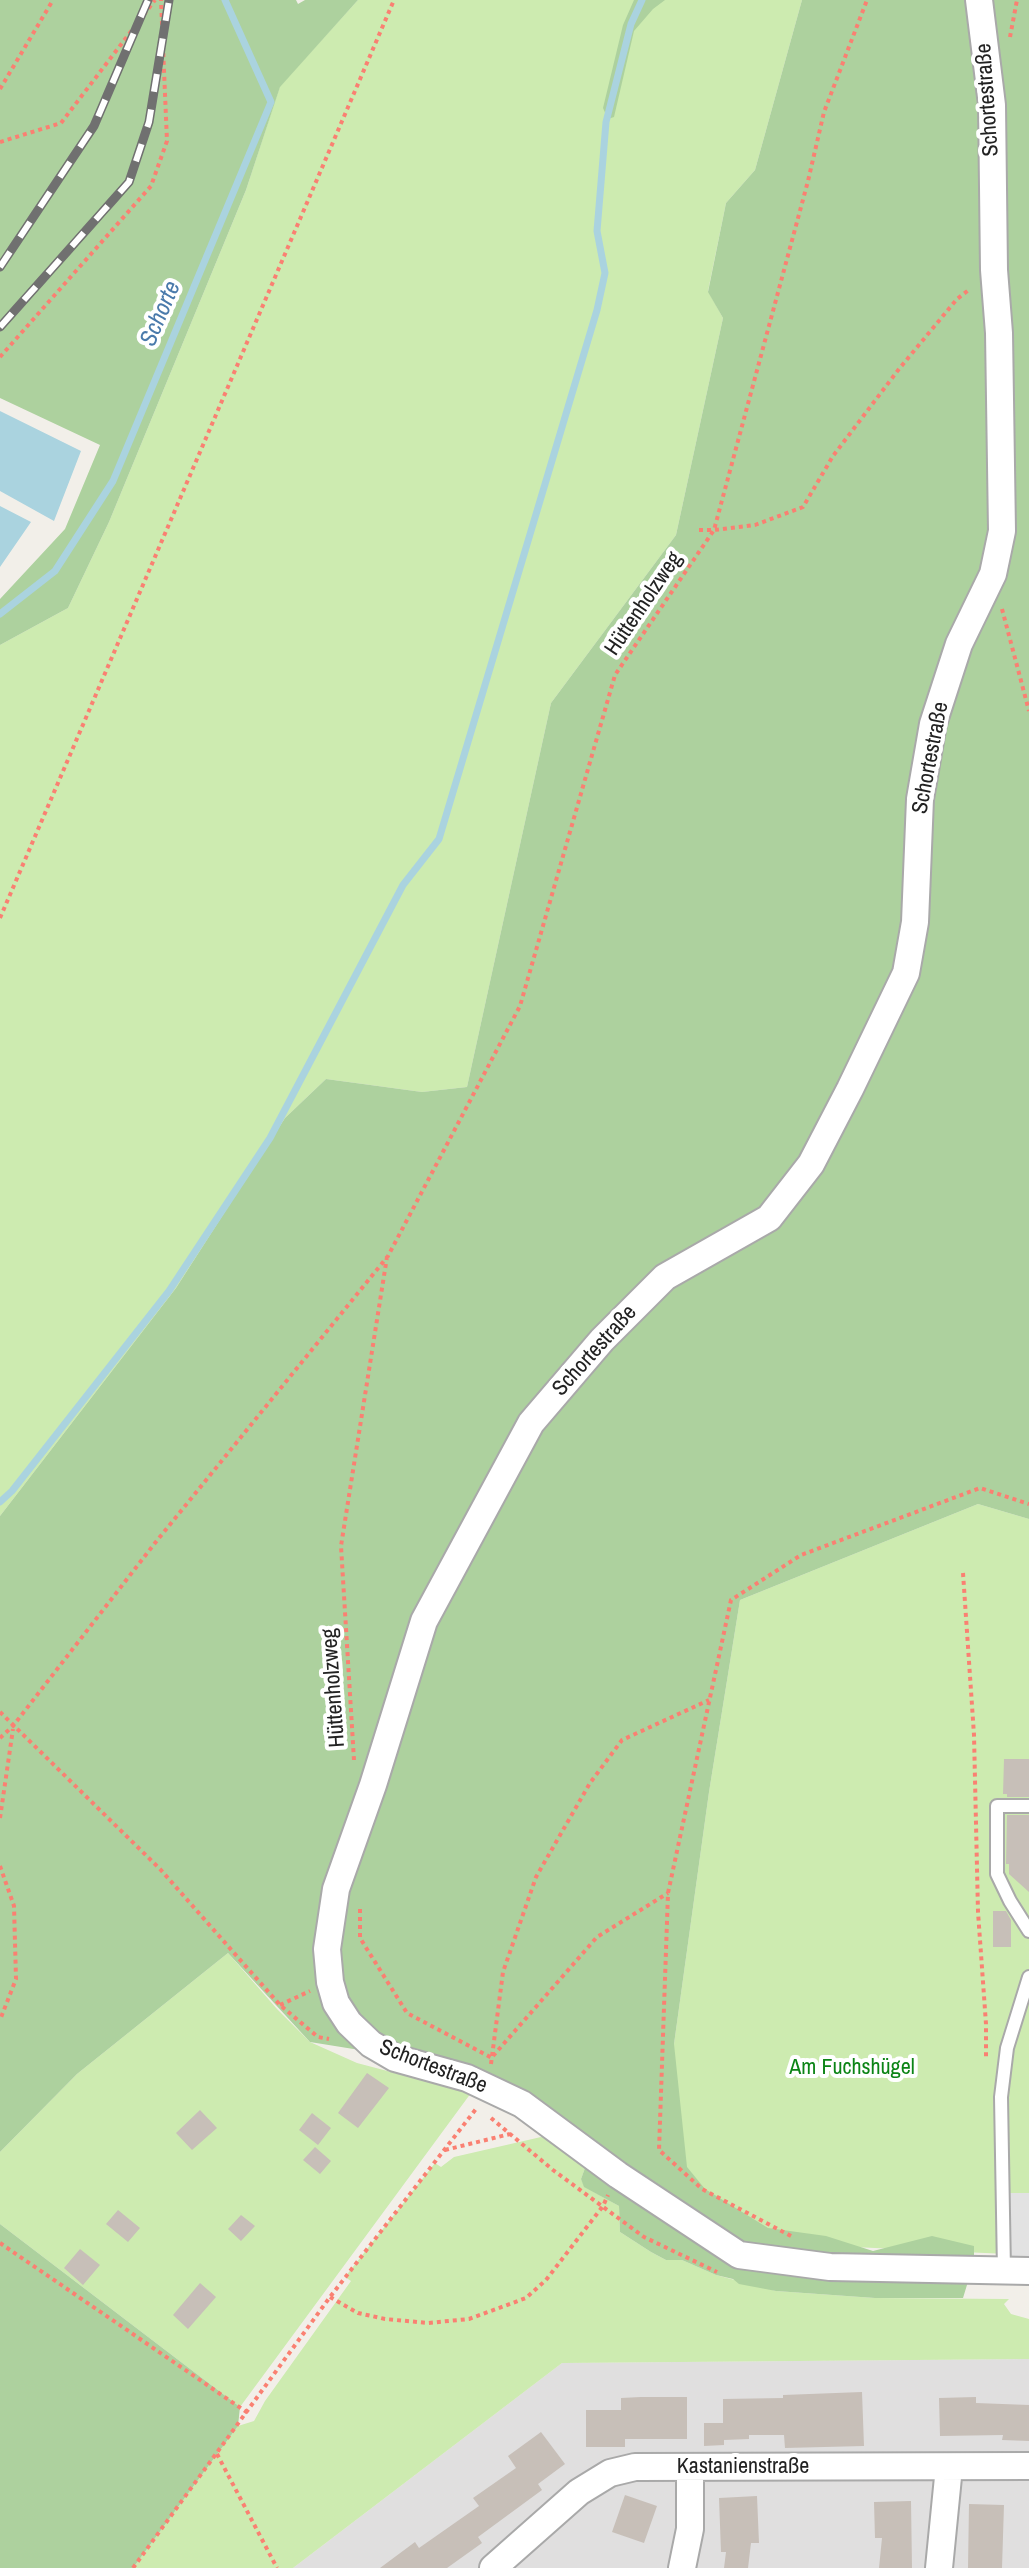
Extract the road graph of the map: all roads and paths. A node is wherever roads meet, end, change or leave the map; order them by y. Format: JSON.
{"nodes":[{"id":1,"x":53,"y":0,"type":"edge"},
{"id":2,"x":155,"y":0,"type":"edge"},
{"id":3,"x":161,"y":0,"type":"edge"},
{"id":4,"x":394,"y":0,"type":"edge"},
{"id":5,"x":867,"y":0,"type":"edge"},
{"id":6,"x":979,"y":0,"type":"edge"},
{"id":7,"x":0,"y":89,"type":"edge"},
{"id":8,"x":0,"y":142,"type":"edge"},
{"id":9,"x":994,"y":270,"type":"junction"},
{"id":10,"x":0,"y":357,"type":"edge"},
{"id":11,"x":699,"y":530,"type":"dead end"},
{"id":12,"x":714,"y":530,"type":"junction"},
{"id":13,"x":993,"y":574,"type":"junction"},
{"id":14,"x":1029,"y":711,"type":"edge"},
{"id":15,"x":0,"y":918,"type":"edge"},
{"id":16,"x":388,"y":1256,"type":"junction"},
{"id":17,"x":1029,"y":1504,"type":"edge"},
{"id":18,"x":963,"y":1573,"type":"dead end"},
{"id":19,"x":710,"y":1700,"type":"junction"},
{"id":20,"x":0,"y":1712,"type":"edge"},
{"id":21,"x":13,"y":1726,"type":"junction"},
{"id":22,"x":0,"y":1738,"type":"edge"},
{"id":23,"x":354,"y":1763,"type":"dead end"},
{"id":24,"x":1029,"y":1806,"type":"edge"},
{"id":25,"x":0,"y":1818,"type":"edge"},
{"id":26,"x":0,"y":1866,"type":"edge"},
{"id":27,"x":668,"y":1893,"type":"junction"},
{"id":28,"x":359,"y":1896,"type":"dead end"},
{"id":29,"x":1029,"y":1931,"type":"edge"},
{"id":30,"x":1029,"y":1977,"type":"edge"},
{"id":31,"x":330,"y":1982,"type":"junction"},
{"id":32,"x":280,"y":2005,"type":"junction"},
{"id":33,"x":0,"y":2020,"type":"edge"},
{"id":34,"x":332,"y":2039,"type":"dead end"},
{"id":35,"x":492,"y":2058,"type":"junction"},
{"id":36,"x":986,"y":2070,"type":"dead end"},
{"id":37,"x":490,"y":2087,"type":"junction"},
{"id":38,"x":552,"y":2125,"type":"junction"},
{"id":39,"x":445,"y":2150,"type":"junction"},
{"id":40,"x":618,"y":2175,"type":"junction"},
{"id":41,"x":793,"y":2236,"type":"dead end"},
{"id":42,"x":0,"y":2243,"type":"edge"},
{"id":43,"x":1016,"y":2271,"type":"edge"},
{"id":44,"x":330,"y":2297,"type":"junction"},
{"id":45,"x":248,"y":2413,"type":"junction"},
{"id":46,"x":217,"y":2454,"type":"junction"},
{"id":47,"x":1029,"y":2466,"type":"edge"},
{"id":48,"x":949,"y":2467,"type":"junction"},
{"id":49,"x":690,"y":2468,"type":"junction"},
{"id":50,"x":133,"y":2568,"type":"edge"},
{"id":51,"x":277,"y":2568,"type":"edge"},
{"id":52,"x":493,"y":2568,"type":"edge"},
{"id":53,"x":682,"y":2568,"type":"edge"},
{"id":54,"x":939,"y":2568,"type":"edge"}],
"edges":[{"from":1,"to":7,"type":"path"},
{"from":2,"to":8,"type":"path"},
{"from":3,"to":10,"type":"path"},
{"from":4,"to":15,"type":"path"},
{"from":5,"to":12,"type":"path","name":"Hüttenholzweg"},
{"from":6,"to":9,"type":"street","name":"Schortestraße"},
{"from":9,"to":12,"type":"path"},
{"from":9,"to":13,"type":"street","name":"Schortestraße"},
{"from":11,"to":12,"type":"path"},
{"from":12,"to":16,"type":"path","name":"Hüttenholzweg"},
{"from":13,"to":14,"type":"path"},
{"from":13,"to":31,"type":"street","name":"Schortestraße"},
{"from":16,"to":21,"type":"path","name":"Hüttenholzweg"},
{"from":16,"to":23,"type":"path","name":"Hüttenholzweg"},
{"from":17,"to":19,"type":"path"},
{"from":18,"to":36,"type":"path"},
{"from":19,"to":27,"type":"path"},
{"from":19,"to":35,"type":"path"},
{"from":20,"to":21,"type":"path"},
{"from":21,"to":22,"type":"path","name":"Hüttenholzweg"},
{"from":21,"to":25,"type":"path"},
{"from":21,"to":32,"type":"path"},
{"from":24,"to":29,"type":"lane"},
{"from":26,"to":33,"type":"path"},
{"from":27,"to":35,"type":"path"},
{"from":27,"to":41,"type":"path"},
{"from":28,"to":35,"type":"path"},
{"from":30,"to":43,"type":"lane"},
{"from":31,"to":32,"type":"path"},
{"from":31,"to":37,"type":"street","name":"Schortestraße"},
{"from":32,"to":34,"type":"path"},
{"from":37,"to":38,"type":"street","name":"Schortestraße"},
{"from":37,"to":39,"type":"path"},
{"from":38,"to":39,"type":"path"},
{"from":38,"to":40,"type":"street","name":"Schortestraße"},
{"from":39,"to":44,"type":"path"},
{"from":40,"to":43,"type":"street","name":"Schortestraße"},
{"from":40,"to":44,"type":"path"},
{"from":42,"to":45,"type":"path"},
{"from":44,"to":45,"type":"path"},
{"from":45,"to":46,"type":"path"},
{"from":46,"to":50,"type":"path"},
{"from":46,"to":51,"type":"path"},
{"from":47,"to":48,"type":"street","name":"Kastanienstraße"},
{"from":48,"to":49,"type":"street","name":"Kastanienstraße"},
{"from":48,"to":54,"type":"street"},
{"from":49,"to":52,"type":"street","name":"Kastanienstraße"},
{"from":49,"to":53,"type":"street"}]}
